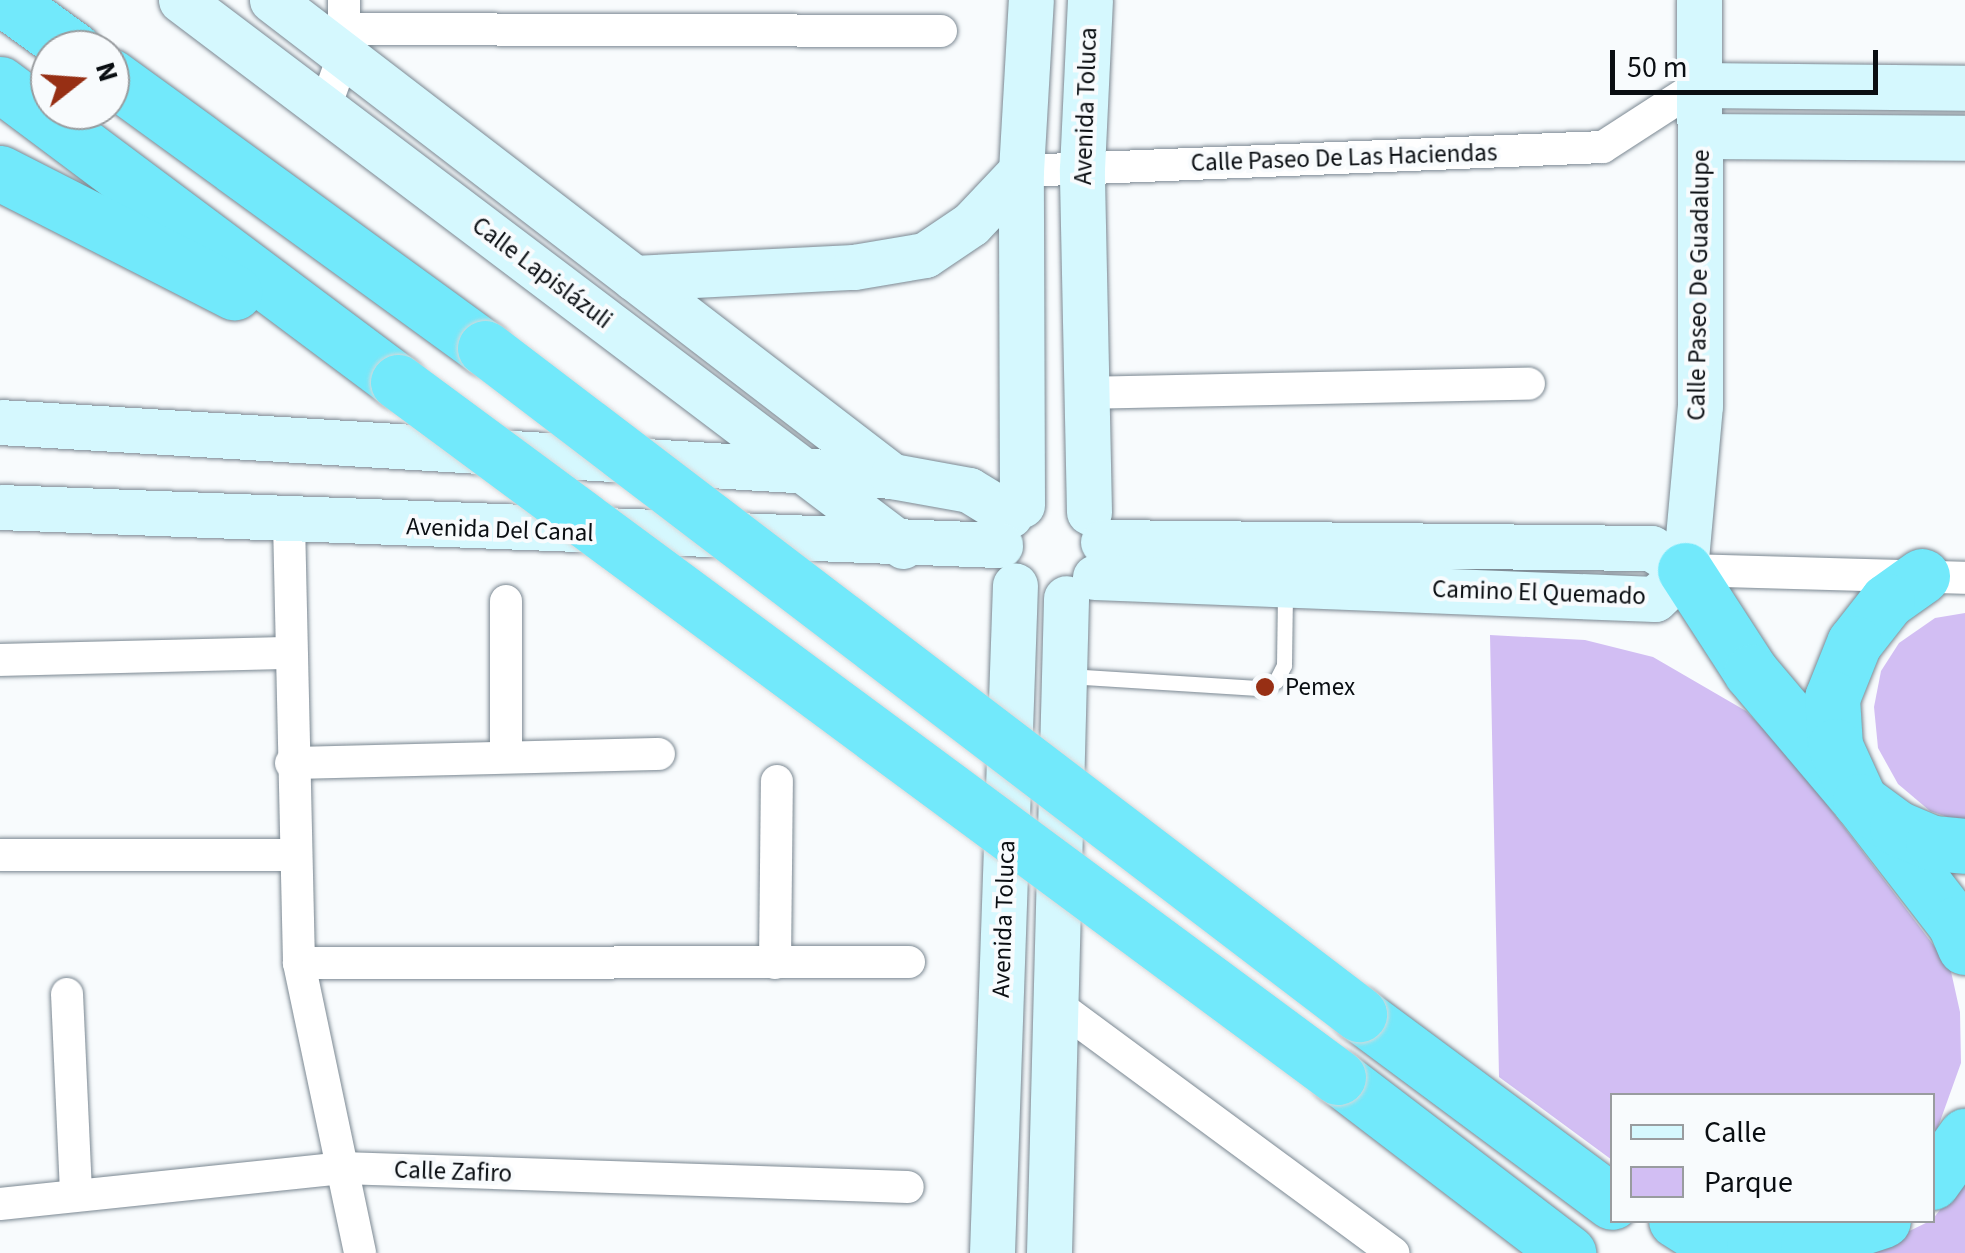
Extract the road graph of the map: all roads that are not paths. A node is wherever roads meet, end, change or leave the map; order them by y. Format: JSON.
{"nodes":[{"id":1,"x":4,"y":0,"type":"edge"},
{"id":2,"x":181,"y":0,"type":"edge"},
{"id":3,"x":272,"y":0,"type":"edge"},
{"id":4,"x":1031,"y":0,"type":"edge"},
{"id":5,"x":1090,"y":0,"type":"edge"},
{"id":6,"x":1699,"y":0,"type":"edge"},
{"id":7,"x":344,"y":28,"type":"edge"},
{"id":8,"x":46,"y":30,"type":"edge"},
{"id":9,"x":941,"y":31,"type":"dead end"},
{"id":10,"x":0,"y":84,"type":"edge"},
{"id":11,"x":1699,"y":86,"type":"junction"},
{"id":12,"x":1905,"y":86,"type":"junction"},
{"id":13,"x":1965,"y":88,"type":"edge"},
{"id":14,"x":130,"y":91,"type":"edge"},
{"id":15,"x":324,"y":107,"type":"junction"},
{"id":16,"x":1658,"y":113,"type":"junction"},
{"id":17,"x":1700,"y":136,"type":"junction"},
{"id":18,"x":1772,"y":138,"type":"junction"},
{"id":19,"x":1904,"y":138,"type":"junction"},
{"id":20,"x":1965,"y":138,"type":"edge"},
{"id":21,"x":1082,"y":168,"type":"junction"},
{"id":22,"x":1021,"y":171,"type":"junction"},
{"id":23,"x":0,"y":173,"type":"edge"},
{"id":24,"x":1700,"y":212,"type":"junction"},
{"id":25,"x":634,"y":278,"type":"junction"},
{"id":26,"x":398,"y":382,"type":"junction"},
{"id":27,"x":1529,"y":384,"type":"dead end"},
{"id":28,"x":1085,"y":393,"type":"junction"},
{"id":29,"x":0,"y":422,"type":"edge"},
{"id":30,"x":802,"y":470,"type":"junction"},
{"id":31,"x":892,"y":476,"type":"junction"},
{"id":32,"x":0,"y":507,"type":"edge"},
{"id":33,"x":288,"y":522,"type":"junction"},
{"id":34,"x":1012,"y":537,"type":"junction"},
{"id":35,"x":903,"y":546,"type":"junction"},
{"id":36,"x":1088,"y":557,"type":"junction"},
{"id":37,"x":1685,"y":570,"type":"junction"},
{"id":38,"x":1944,"y":577,"type":"edge"},
{"id":39,"x":1286,"y":585,"type":"junction"},
{"id":40,"x":506,"y":601,"type":"dead end"},
{"id":41,"x":289,"y":653,"type":"junction"},
{"id":42,"x":0,"y":660,"type":"edge"},
{"id":43,"x":1064,"y":676,"type":"junction"},
{"id":44,"x":659,"y":754,"type":"dead end"},
{"id":45,"x":506,"y":756,"type":"junction"},
{"id":46,"x":291,"y":764,"type":"junction"},
{"id":47,"x":777,"y":781,"type":"dead end"},
{"id":48,"x":1860,"y":801,"type":"junction"},
{"id":49,"x":1965,"y":846,"type":"edge"},
{"id":50,"x":0,"y":855,"type":"edge"},
{"id":51,"x":295,"y":855,"type":"junction"},
{"id":52,"x":1004,"y":904,"type":"junction"},
{"id":53,"x":1965,"y":947,"type":"edge"},
{"id":54,"x":774,"y":962,"type":"junction"},
{"id":55,"x":909,"y":962,"type":"dead end"},
{"id":56,"x":299,"y":963,"type":"junction"},
{"id":57,"x":66,"y":994,"type":"dead end"},
{"id":58,"x":1057,"y":1005,"type":"junction"},
{"id":59,"x":1433,"y":1069,"type":"junction"},
{"id":60,"x":1965,"y":1136,"type":"edge"},
{"id":61,"x":342,"y":1168,"type":"junction"},
{"id":62,"x":1935,"y":1178,"type":"edge"},
{"id":63,"x":1610,"y":1180,"type":"edge"},
{"id":64,"x":908,"y":1187,"type":"dead end"},
{"id":65,"x":76,"y":1195,"type":"junction"},
{"id":66,"x":1610,"y":1201,"type":"edge"},
{"id":67,"x":0,"y":1204,"type":"edge"},
{"id":68,"x":1641,"y":1223,"type":"edge"},
{"id":69,"x":1681,"y":1223,"type":"edge"},
{"id":70,"x":1874,"y":1223,"type":"edge"},
{"id":71,"x":360,"y":1253,"type":"edge"},
{"id":72,"x":992,"y":1253,"type":"edge"},
{"id":73,"x":1049,"y":1253,"type":"edge"},
{"id":74,"x":1393,"y":1253,"type":"edge"},
{"id":75,"x":1568,"y":1253,"type":"edge"},
{"id":76,"x":1681,"y":1253,"type":"edge"}],
"edges":[{"from":1,"to":8,"type":"highway"},
{"from":2,"to":15,"type":"street","name":"Calle Lapislázuli"},
{"from":3,"to":7,"type":"street","name":"Calle Lapislázuli"},
{"from":4,"to":22,"type":"street","name":"Avenida Toluca"},
{"from":5,"to":21,"type":"street","name":"Avenida Toluca"},
{"from":6,"to":11,"type":"street","name":"Calle Paseo De Guadalupe"},
{"from":7,"to":9,"type":"street"},
{"from":7,"to":15,"type":"street"},
{"from":7,"to":25,"type":"street","name":"Calle Lapislázuli"},
{"from":10,"to":26,"type":"highway"},
{"from":11,"to":12,"type":"street"},
{"from":11,"to":16,"type":"street","name":"Calle Paseo De Las Haciendas"},
{"from":11,"to":17,"type":"street","name":"Calle Paseo De Guadalupe"},
{"from":12,"to":13,"type":"street"},
{"from":12,"to":19,"type":"street"},
{"from":14,"to":59,"type":"highway","bridge":true},
{"from":15,"to":30,"type":"street","name":"Calle Lapislázuli"},
{"from":16,"to":17,"type":"street"},
{"from":16,"to":21,"type":"street","name":"Calle Paseo De Las Haciendas"},
{"from":17,"to":18,"type":"street"},
{"from":17,"to":24,"type":"street","name":"Calle Paseo De Guadalupe"},
{"from":18,"to":19,"type":"street"},
{"from":18,"to":24,"type":"street"},
{"from":19,"to":20,"type":"street"},
{"from":21,"to":22,"type":"street","name":"Calle Paseo De Las Haciendas"},
{"from":21,"to":28,"type":"street","name":"Avenida Toluca"},
{"from":22,"to":25,"type":"street"},
{"from":22,"to":34,"type":"street","name":"Avenida Toluca"},
{"from":23,"to":26,"type":"highway"},
{"from":24,"to":37,"type":"street","name":"Calle Paseo De Guadalupe"},
{"from":25,"to":31,"type":"street","name":"Calle Lapislázuli"},
{"from":26,"to":75,"type":"highway","bridge":true},
{"from":27,"to":28,"type":"street"},
{"from":28,"to":36,"type":"street","name":"Avenida Toluca"},
{"from":29,"to":30,"type":"street"},
{"from":30,"to":31,"type":"street"},
{"from":30,"to":35,"type":"street","name":"Calle Lapislázuli"},
{"from":31,"to":34,"type":"street"},
{"from":32,"to":33,"type":"street","name":"Avenida Del Canal"},
{"from":33,"to":35,"type":"street","name":"Avenida Del Canal"},
{"from":33,"to":41,"type":"street"},
{"from":34,"to":35,"type":"street","name":"Avenida Del Canal"},
{"from":34,"to":36,"type":"street"},
{"from":34,"to":36,"type":"street"},
{"from":34,"to":52,"type":"street","name":"Avenida Toluca"},
{"from":36,"to":37,"type":"street","name":"Camino El Quemado"},
{"from":36,"to":39,"type":"street","name":"Camino El Quemado"},
{"from":36,"to":43,"type":"street","name":"Avenida Toluca"},
{"from":37,"to":38,"type":"street"},
{"from":37,"to":39,"type":"street","name":"Camino El Quemado"},
{"from":37,"to":48,"type":"highway"},
{"from":38,"to":48,"type":"highway"},
{"from":39,"to":43,"type":"lane"},
{"from":40,"to":45,"type":"street"},
{"from":41,"to":42,"type":"street"},
{"from":41,"to":46,"type":"street"},
{"from":43,"to":58,"type":"street","name":"Avenida Toluca"},
{"from":44,"to":45,"type":"street"},
{"from":45,"to":46,"type":"street"},
{"from":46,"to":51,"type":"street"},
{"from":47,"to":54,"type":"street"},
{"from":48,"to":49,"type":"highway"},
{"from":48,"to":53,"type":"highway"},
{"from":50,"to":51,"type":"street"},
{"from":51,"to":56,"type":"street"},
{"from":52,"to":58,"type":"street"},
{"from":52,"to":72,"type":"street","name":"Avenida Toluca"},
{"from":54,"to":55,"type":"street"},
{"from":54,"to":56,"type":"street"},
{"from":56,"to":61,"type":"street"},
{"from":57,"to":65,"type":"street"},
{"from":58,"to":73,"type":"street","name":"Avenida Toluca"},
{"from":58,"to":74,"type":"street"},
{"from":59,"to":63,"type":"highway"},
{"from":59,"to":66,"type":"highway"},
{"from":60,"to":62,"type":"highway"},
{"from":61,"to":64,"type":"street","name":"Calle Zafiro"},
{"from":61,"to":65,"type":"street","name":"Calle Zafiro"},
{"from":61,"to":71,"type":"street"},
{"from":65,"to":67,"type":"street","name":"Calle Zafiro"},
{"from":68,"to":76,"type":"highway"},
{"from":69,"to":70,"type":"highway"}]}
